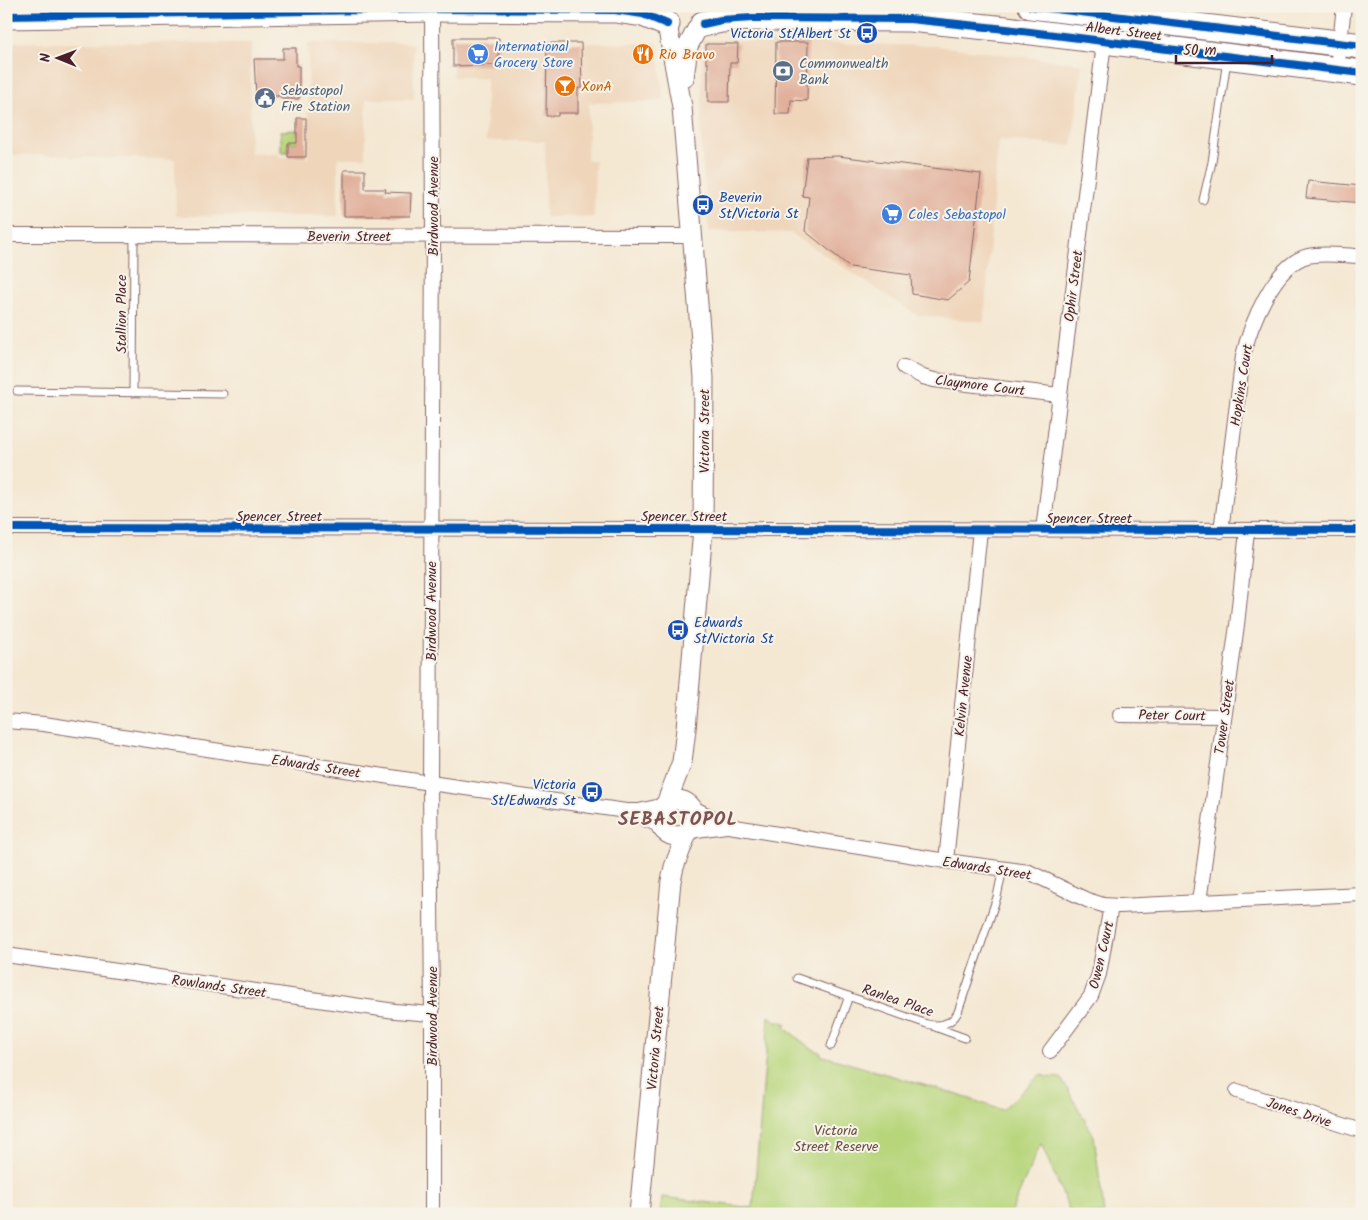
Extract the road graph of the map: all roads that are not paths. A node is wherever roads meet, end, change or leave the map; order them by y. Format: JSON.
{"nodes":[{"id":1,"x":1031,"y":6,"type":"edge"},
{"id":2,"x":1344,"y":6,"type":"edge"},
{"id":3,"x":432,"y":9,"type":"junction"},
{"id":4,"x":662,"y":15,"type":"edge"},
{"id":5,"x":1108,"y":15,"type":"junction"},
{"id":6,"x":6,"y":16,"type":"edge"},
{"id":7,"x":704,"y":19,"type":"edge"},
{"id":8,"x":1104,"y":41,"type":"junction"},
{"id":9,"x":1351,"y":45,"type":"edge"},
{"id":10,"x":1228,"y":56,"type":"junction"},
{"id":11,"x":1337,"y":70,"type":"junction"},
{"id":12,"x":1362,"y":73,"type":"edge"},
{"id":13,"x":682,"y":107,"type":"junction"},
{"id":14,"x":1203,"y":200,"type":"dead end"},
{"id":15,"x":6,"y":235,"type":"edge"},
{"id":16,"x":134,"y":235,"type":"junction"},
{"id":17,"x":433,"y":236,"type":"junction"},
{"id":18,"x":692,"y":236,"type":"junction"},
{"id":19,"x":1362,"y":256,"type":"edge"},
{"id":20,"x":904,"y":367,"type":"dead end"},
{"id":21,"x":17,"y":391,"type":"dead end"},
{"id":22,"x":133,"y":393,"type":"junction"},
{"id":23,"x":223,"y":394,"type":"dead end"},
{"id":24,"x":1059,"y":395,"type":"junction"},
{"id":25,"x":6,"y":528,"type":"edge"},
{"id":26,"x":432,"y":529,"type":"junction"},
{"id":27,"x":703,"y":529,"type":"junction"},
{"id":28,"x":980,"y":530,"type":"junction"},
{"id":29,"x":1043,"y":530,"type":"junction"},
{"id":30,"x":1362,"y":530,"type":"edge"},
{"id":31,"x":1221,"y":531,"type":"junction"},
{"id":32,"x":1247,"y":531,"type":"junction"},
{"id":33,"x":1120,"y":715,"type":"dead end"},
{"id":34,"x":1224,"y":716,"type":"junction"},
{"id":35,"x":6,"y":721,"type":"edge"},
{"id":36,"x":683,"y":755,"type":"junction"},
{"id":37,"x":430,"y":783,"type":"junction"},
{"id":38,"x":666,"y":804,"type":"junction"},
{"id":39,"x":690,"y":806,"type":"junction"},
{"id":40,"x":626,"y":811,"type":"junction"},
{"id":41,"x":729,"y":826,"type":"junction"},
{"id":42,"x":662,"y":827,"type":"junction"},
{"id":43,"x":688,"y":832,"type":"junction"},
{"id":44,"x":946,"y":861,"type":"junction"},
{"id":45,"x":1003,"y":868,"type":"junction"},
{"id":46,"x":671,"y":881,"type":"junction"},
{"id":47,"x":1362,"y":894,"type":"edge"},
{"id":48,"x":1199,"y":902,"type":"junction"},
{"id":49,"x":1112,"y":906,"type":"junction"},
{"id":50,"x":6,"y":955,"type":"edge"},
{"id":51,"x":797,"y":978,"type":"dead end"},
{"id":52,"x":849,"y":996,"type":"junction"},
{"id":53,"x":432,"y":1014,"type":"junction"},
{"id":54,"x":927,"y":1024,"type":"junction"},
{"id":55,"x":965,"y":1038,"type":"dead end"},
{"id":56,"x":831,"y":1046,"type":"dead end"},
{"id":57,"x":1050,"y":1051,"type":"dead end"},
{"id":58,"x":1237,"y":1091,"type":"dead end"},
{"id":59,"x":1362,"y":1131,"type":"edge"},
{"id":60,"x":432,"y":1214,"type":"edge"},
{"id":61,"x":639,"y":1214,"type":"edge"}],
"edges":[{"from":1,"to":5,"type":"highway","name":"Albert Street"},
{"from":2,"to":9,"type":"street"},
{"from":3,"to":4,"type":"highway"},
{"from":3,"to":6,"type":"highway"},
{"from":3,"to":17,"type":"street","name":"Birdwood Avenue"},
{"from":4,"to":7,"type":"highway","name":"Albert Street"},
{"from":4,"to":13,"type":"street","name":"Victoria Street"},
{"from":5,"to":8,"type":"street","name":"Ophir Street"},
{"from":5,"to":9,"type":"highway","name":"Albert Street"},
{"from":7,"to":8,"type":"highway","name":"Albert Street"},
{"from":7,"to":13,"type":"street","name":"Victoria Street"},
{"from":8,"to":10,"type":"highway","name":"Albert Street"},
{"from":8,"to":24,"type":"street","name":"Ophir Street"},
{"from":9,"to":11,"type":"street"},
{"from":10,"to":11,"type":"highway","name":"Albert Street"},
{"from":10,"to":14,"type":"lane"},
{"from":11,"to":12,"type":"highway","name":"Albert Street"},
{"from":13,"to":18,"type":"street","name":"Victoria Street"},
{"from":15,"to":16,"type":"street","name":"Beverin Street"},
{"from":16,"to":17,"type":"street","name":"Beverin Street"},
{"from":16,"to":22,"type":"lane","name":"Stallion Place"},
{"from":17,"to":18,"type":"street","name":"Beverin Street"},
{"from":17,"to":26,"type":"street","name":"Birdwood Avenue"},
{"from":18,"to":27,"type":"street","name":"Victoria Street"},
{"from":19,"to":31,"type":"street","name":"Hopkins Court"},
{"from":20,"to":24,"type":"street","name":"Claymore Court"},
{"from":21,"to":22,"type":"lane"},
{"from":22,"to":23,"type":"lane"},
{"from":24,"to":29,"type":"street","name":"Ophir Street"},
{"from":25,"to":26,"type":"street","name":"Spencer Street"},
{"from":26,"to":27,"type":"street","name":"Spencer Street"},
{"from":26,"to":37,"type":"street","name":"Birdwood Avenue"},
{"from":27,"to":28,"type":"street","name":"Spencer Street"},
{"from":27,"to":36,"type":"street","name":"Victoria Street"},
{"from":28,"to":29,"type":"street","name":"Spencer Street"},
{"from":28,"to":44,"type":"street","name":"Kelvin Avenue"},
{"from":29,"to":31,"type":"street","name":"Spencer Street"},
{"from":30,"to":32,"type":"street","name":"Spencer Street"},
{"from":31,"to":32,"type":"street","name":"Spencer Street"},
{"from":32,"to":34,"type":"street","name":"Tower Street"},
{"from":33,"to":34,"type":"street","name":"Peter Court"},
{"from":34,"to":48,"type":"street","name":"Tower Street"},
{"from":35,"to":37,"type":"street","name":"Edwards Street"},
{"from":36,"to":38,"type":"street","name":"Victoria Street"},
{"from":36,"to":39,"type":"street","name":"Victoria Street"},
{"from":37,"to":40,"type":"street","name":"Edwards Street"},
{"from":37,"to":53,"type":"street","name":"Birdwood Avenue"},
{"from":38,"to":39,"type":"street"},
{"from":38,"to":40,"type":"street","name":"Edwards Street"},
{"from":38,"to":42,"type":"street"},
{"from":39,"to":41,"type":"street","name":"Edwards Street"},
{"from":39,"to":43,"type":"street"},
{"from":40,"to":42,"type":"street","name":"Edwards Street"},
{"from":41,"to":43,"type":"street","name":"Edwards Street"},
{"from":41,"to":44,"type":"street","name":"Edwards Street"},
{"from":42,"to":43,"type":"street"},
{"from":42,"to":46,"type":"street","name":"Victoria Street"},
{"from":43,"to":46,"type":"street","name":"Victoria Street"},
{"from":44,"to":45,"type":"street","name":"Edwards Street"},
{"from":45,"to":49,"type":"street","name":"Edwards Street"},
{"from":45,"to":54,"type":"lane","name":"Ranlea Place"},
{"from":46,"to":61,"type":"street","name":"Victoria Street"},
{"from":47,"to":48,"type":"street","name":"Edwards Street"},
{"from":48,"to":49,"type":"street","name":"Edwards Street"},
{"from":49,"to":57,"type":"street","name":"Owen Court"},
{"from":50,"to":53,"type":"street","name":"Rowlands Street"},
{"from":51,"to":52,"type":"lane","name":"Ranlea Place"},
{"from":52,"to":54,"type":"lane","name":"Ranlea Place"},
{"from":52,"to":56,"type":"lane"},
{"from":53,"to":60,"type":"street","name":"Birdwood Avenue"},
{"from":54,"to":55,"type":"lane"},
{"from":58,"to":59,"type":"street","name":"Jones Drive"}]}
